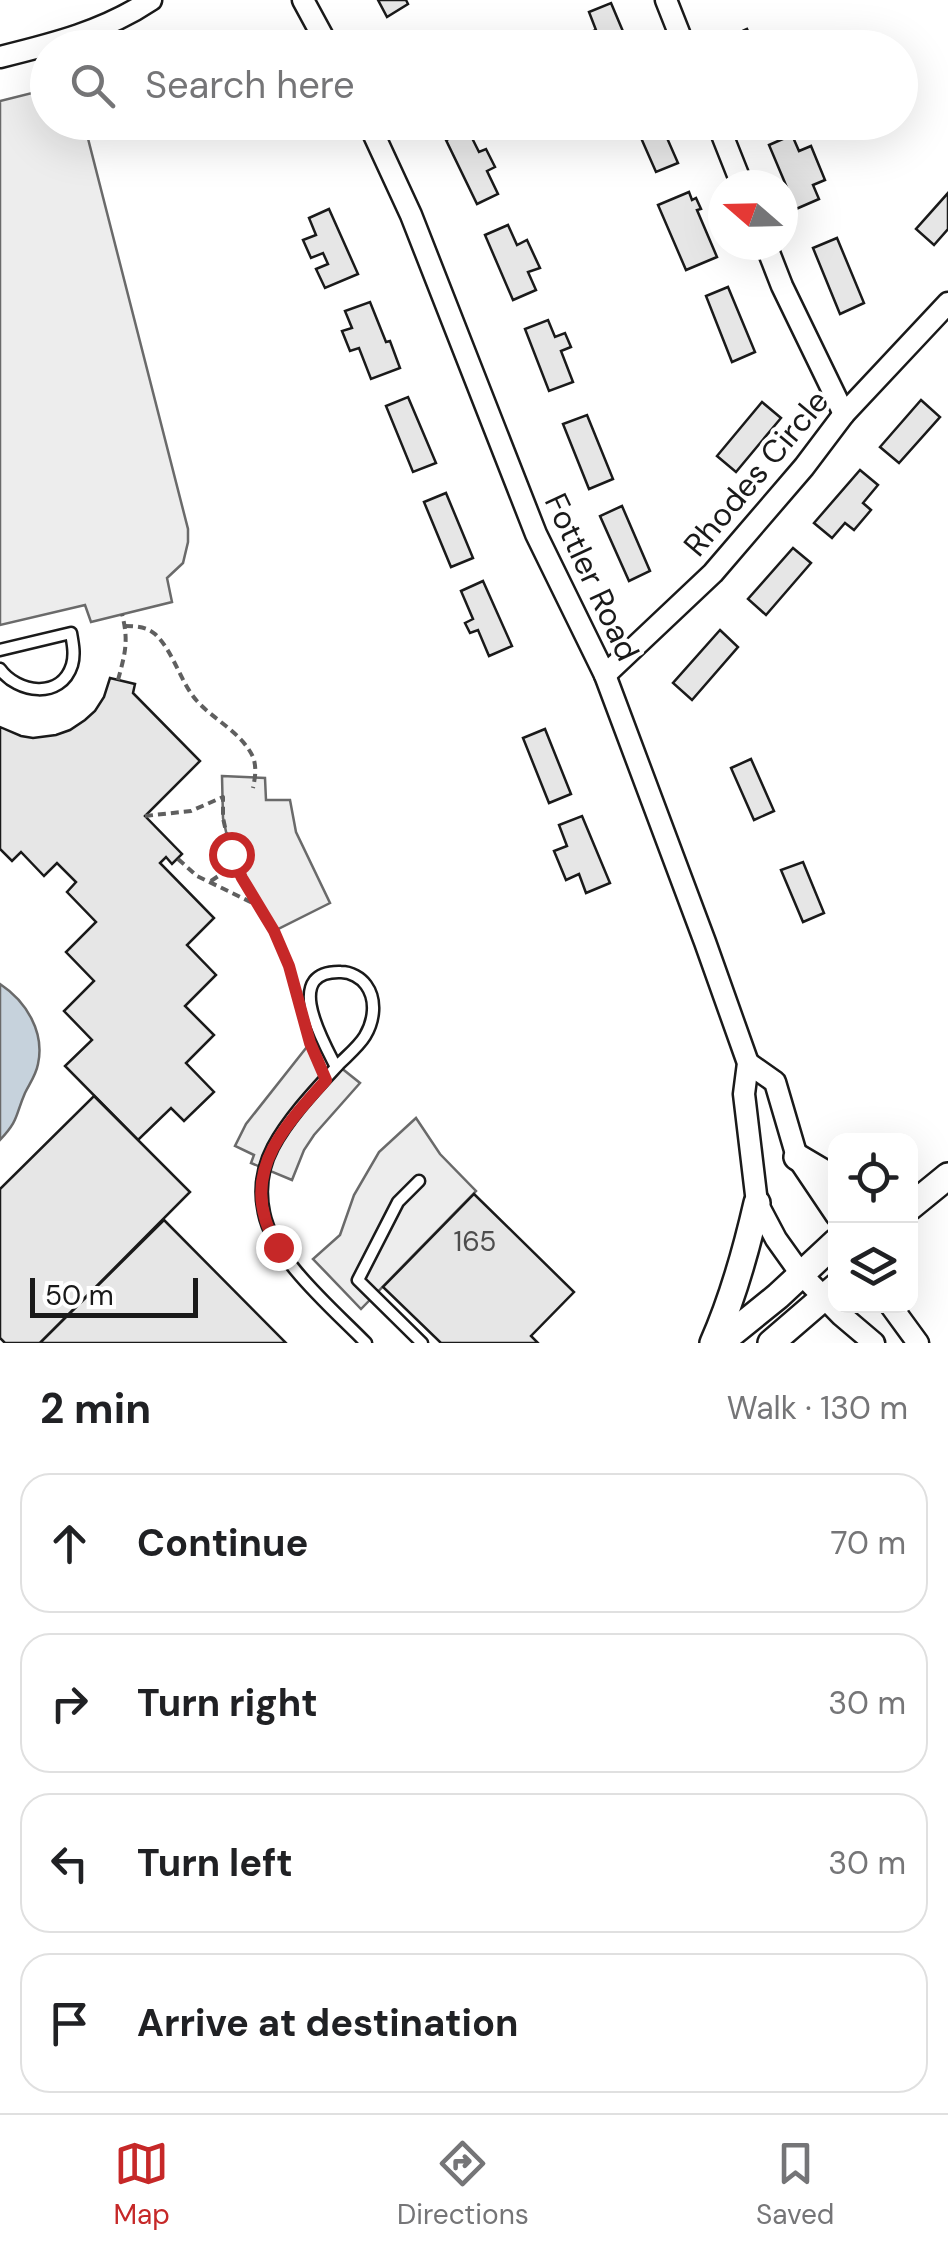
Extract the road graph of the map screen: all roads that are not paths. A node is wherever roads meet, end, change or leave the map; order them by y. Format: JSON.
{"nodes":[{"id":1,"x":151,"y":0,"type":"edge"},
{"id":2,"x":303,"y":0,"type":"edge"},
{"id":3,"x":666,"y":0,"type":"edge"},
{"id":4,"x":91,"y":30,"type":"edge"},
{"id":5,"x":320,"y":30,"type":"edge"},
{"id":6,"x":678,"y":30,"type":"edge"},
{"id":7,"x":30,"y":49,"type":"edge"},
{"id":8,"x":0,"y":56,"type":"edge"},
{"id":9,"x":376,"y":140,"type":"edge"},
{"id":10,"x":723,"y":140,"type":"edge"},
{"id":11,"x":736,"y":170,"type":"edge"},
{"id":12,"x":772,"y":260,"type":"edge"},
{"id":13,"x":948,"y":303,"type":"edge"},
{"id":14,"x":844,"y":414,"type":"junction"},
{"id":15,"x":0,"y":650,"type":"edge"},
{"id":16,"x":0,"y":668,"type":"edge"},
{"id":17,"x":606,"y":675,"type":"junction"},
{"id":18,"x":748,"y":1063,"type":"junction"},
{"id":19,"x":336,"y":1067,"type":"junction"},
{"id":20,"x":798,"y":1157,"type":"junction"},
{"id":21,"x":828,"y":1175,"type":"edge"},
{"id":22,"x":943,"y":1180,"type":"edge"},
{"id":23,"x":418,"y":1181,"type":"dead end"},
{"id":24,"x":918,"y":1186,"type":"edge"},
{"id":25,"x":918,"y":1200,"type":"edge"},
{"id":26,"x":756,"y":1202,"type":"junction"},
{"id":27,"x":828,"y":1203,"type":"edge"},
{"id":28,"x":828,"y":1249,"type":"edge"},
{"id":29,"x":801,"y":1274,"type":"junction"},
{"id":30,"x":828,"y":1291,"type":"edge"},
{"id":31,"x":828,"y":1294,"type":"edge"},
{"id":32,"x":848,"y":1313,"type":"edge"},
{"id":33,"x":896,"y":1313,"type":"edge"},
{"id":34,"x":366,"y":1343,"type":"edge"},
{"id":35,"x":422,"y":1343,"type":"edge"},
{"id":36,"x":716,"y":1343,"type":"edge"},
{"id":37,"x":770,"y":1343,"type":"edge"},
{"id":38,"x":874,"y":1343,"type":"edge"},
{"id":39,"x":918,"y":1343,"type":"edge"}],
"edges":[{"from":1,"to":4,"type":"street"},
{"from":2,"to":5,"type":"street"},
{"from":3,"to":6,"type":"street"},
{"from":7,"to":8,"type":"street"},
{"from":9,"to":17,"type":"street","name":"Fottler Road"},
{"from":10,"to":11,"type":"street"},
{"from":12,"to":14,"type":"street"},
{"from":13,"to":14,"type":"street","name":"Rhodes Circle"},
{"from":14,"to":17,"type":"street","name":"Rhodes Circle"},
{"from":15,"to":16,"type":"lane"},
{"from":17,"to":18,"type":"street","name":"Fottler Road"},
{"from":18,"to":20,"type":"street","name":"Fottler Road"},
{"from":18,"to":26,"type":"street","name":"Fottler Road"},
{"from":19,"to":19,"type":"lane"},
{"from":19,"to":34,"type":"lane"},
{"from":20,"to":21,"type":"street"},
{"from":20,"to":27,"type":"street","name":"Fottler Road"},
{"from":22,"to":24,"type":"street"},
{"from":22,"to":25,"type":"street"},
{"from":23,"to":35,"type":"lane"},
{"from":26,"to":29,"type":"street","name":"Fottler Road"},
{"from":26,"to":36,"type":"street"},
{"from":28,"to":29,"type":"street"},
{"from":29,"to":30,"type":"street","name":"Fottler Road"},
{"from":29,"to":36,"type":"street"},
{"from":31,"to":37,"type":"street"},
{"from":32,"to":38,"type":"street","name":"Fottler Road"},
{"from":33,"to":39,"type":"street"}]}
